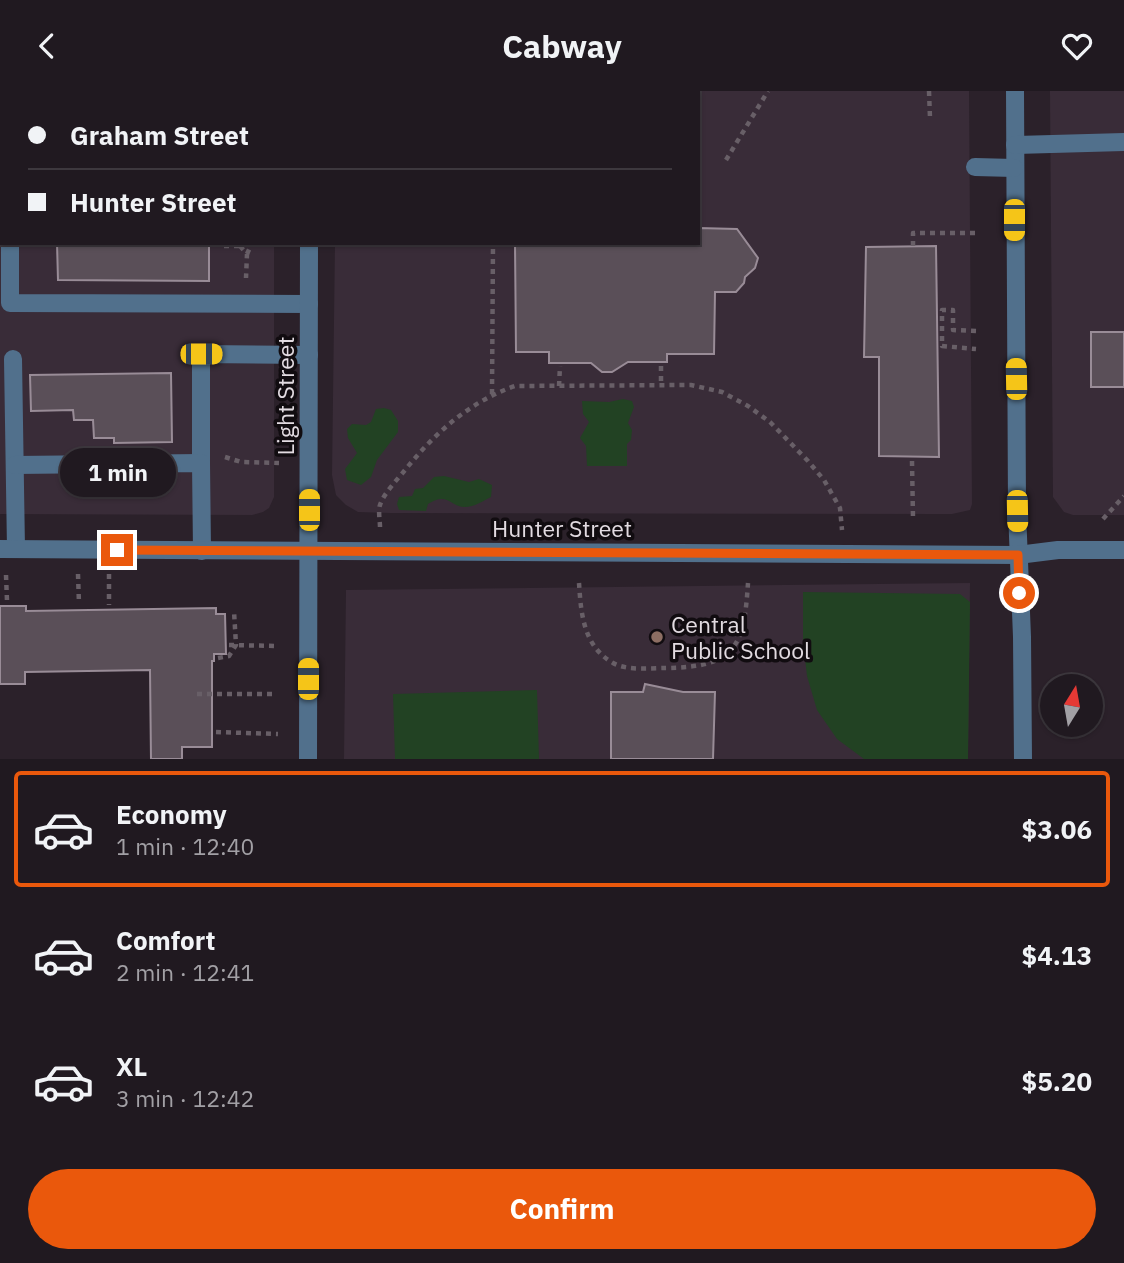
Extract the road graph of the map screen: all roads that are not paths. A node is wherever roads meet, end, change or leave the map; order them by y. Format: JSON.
{"nodes":[{"id":1,"x":1015,"y":91,"type":"edge"},
{"id":2,"x":1124,"y":142,"type":"edge"},
{"id":3,"x":1015,"y":145,"type":"junction"},
{"id":4,"x":975,"y":167,"type":"dead end"},
{"id":5,"x":1014,"y":167,"type":"junction"},
{"id":6,"x":10,"y":245,"type":"edge"},
{"id":7,"x":309,"y":245,"type":"edge"},
{"id":8,"x":309,"y":304,"type":"junction"},
{"id":9,"x":309,"y":355,"type":"junction"},
{"id":10,"x":13,"y":359,"type":"dead end"},
{"id":11,"x":201,"y":456,"type":"junction"},
{"id":12,"x":15,"y":465,"type":"junction"},
{"id":13,"x":8,"y":549,"type":"edge"},
{"id":14,"x":1124,"y":550,"type":"edge"},
{"id":15,"x":202,"y":551,"type":"junction"},
{"id":16,"x":308,"y":552,"type":"junction"},
{"id":17,"x":1018,"y":555,"type":"junction"},
{"id":18,"x":308,"y":759,"type":"edge"},
{"id":19,"x":1023,"y":759,"type":"edge"}],
"edges":[{"from":1,"to":3,"type":"street"},
{"from":2,"to":3,"type":"street"},
{"from":3,"to":5,"type":"street"},
{"from":4,"to":5,"type":"street"},
{"from":5,"to":17,"type":"street"},
{"from":6,"to":8,"type":"street"},
{"from":7,"to":8,"type":"street","name":"Light Street"},
{"from":8,"to":9,"type":"street","name":"Light Street"},
{"from":9,"to":11,"type":"street"},
{"from":9,"to":16,"type":"street","name":"Light Street"},
{"from":10,"to":12,"type":"street"},
{"from":11,"to":12,"type":"street"},
{"from":11,"to":15,"type":"street"},
{"from":12,"to":13,"type":"street"},
{"from":13,"to":15,"type":"street","name":"Hunter Street"},
{"from":14,"to":17,"type":"street","name":"Hunter Street"},
{"from":15,"to":16,"type":"street","name":"Hunter Street"},
{"from":16,"to":17,"type":"street","name":"Hunter Street"},
{"from":16,"to":18,"type":"street","name":"Light Street"},
{"from":17,"to":19,"type":"street"}]}
